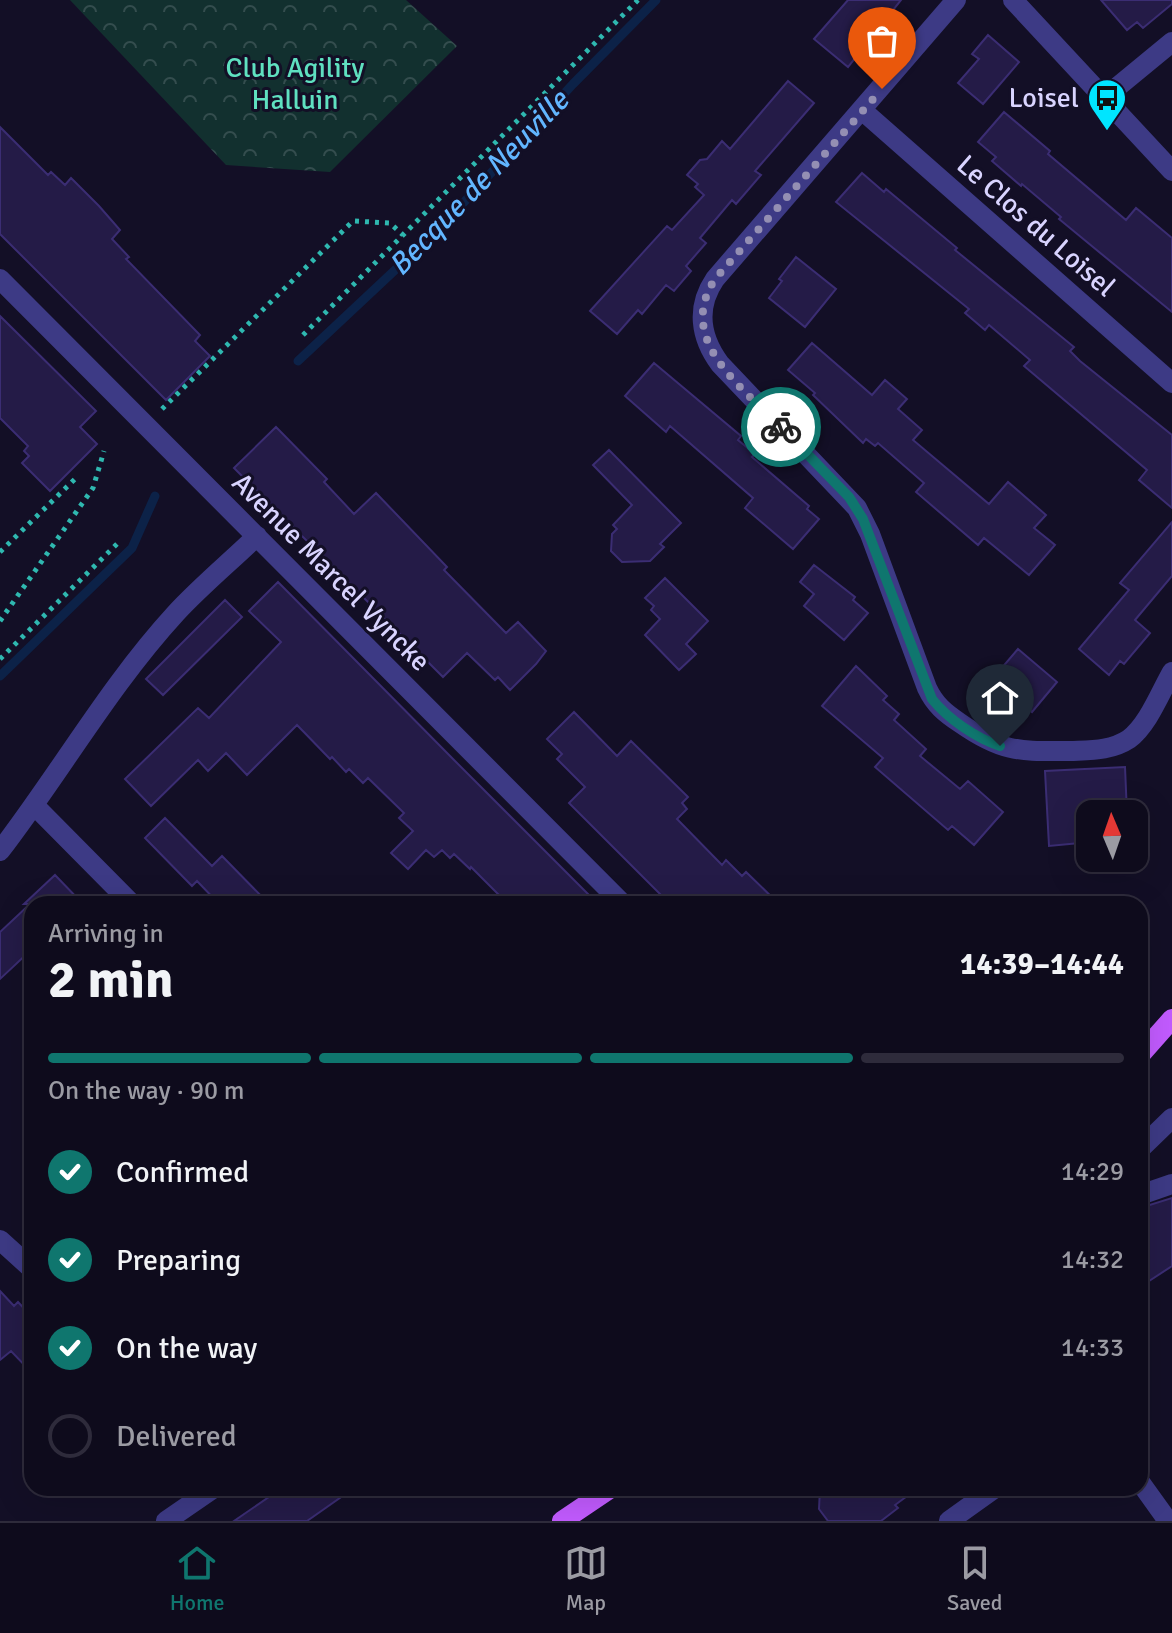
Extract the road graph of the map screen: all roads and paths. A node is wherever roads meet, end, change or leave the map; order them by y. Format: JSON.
{"nodes":[{"id":1,"x":638,"y":0,"type":"edge"},
{"id":2,"x":956,"y":0,"type":"edge"},
{"id":3,"x":1013,"y":0,"type":"edge"},
{"id":4,"x":1172,"y":42,"type":"edge"},
{"id":5,"x":1104,"y":98,"type":"junction"},
{"id":6,"x":863,"y":111,"type":"junction"},
{"id":7,"x":1172,"y":171,"type":"edge"},
{"id":8,"x":403,"y":235,"type":"junction"},
{"id":9,"x":0,"y":279,"type":"edge"},
{"id":10,"x":303,"y":335,"type":"dead end"},
{"id":11,"x":1172,"y":383,"type":"edge"},
{"id":12,"x":146,"y":425,"type":"junction"},
{"id":13,"x":104,"y":451,"type":"dead end"},
{"id":14,"x":78,"y":476,"type":"dead end"},
{"id":15,"x":257,"y":536,"type":"junction"},
{"id":16,"x":119,"y":542,"type":"dead end"},
{"id":17,"x":0,"y":552,"type":"edge"},
{"id":18,"x":0,"y":621,"type":"edge"},
{"id":19,"x":0,"y":659,"type":"edge"},
{"id":20,"x":1172,"y":672,"type":"edge"},
{"id":21,"x":34,"y":805,"type":"junction"},
{"id":22,"x":0,"y":851,"type":"edge"},
{"id":23,"x":124,"y":896,"type":"edge"},
{"id":24,"x":615,"y":896,"type":"edge"},
{"id":25,"x":1172,"y":1019,"type":"edge"},
{"id":26,"x":1148,"y":1046,"type":"edge"},
{"id":27,"x":1172,"y":1118,"type":"edge"},
{"id":28,"x":1148,"y":1141,"type":"edge"},
{"id":29,"x":1172,"y":1184,"type":"edge"},
{"id":30,"x":1148,"y":1192,"type":"edge"},
{"id":31,"x":0,"y":1240,"type":"edge"},
{"id":32,"x":24,"y":1262,"type":"edge"},
{"id":33,"x":1148,"y":1493,"type":"edge"},
{"id":34,"x":202,"y":1496,"type":"edge"},
{"id":35,"x":599,"y":1496,"type":"edge"},
{"id":36,"x":984,"y":1496,"type":"edge"},
{"id":37,"x":166,"y":1521,"type":"edge"},
{"id":38,"x":562,"y":1521,"type":"edge"},
{"id":39,"x":949,"y":1521,"type":"edge"},
{"id":40,"x":1168,"y":1521,"type":"edge"}],
"edges":[{"from":1,"to":8,"type":"path"},
{"from":2,"to":6,"type":"street"},
{"from":3,"to":5,"type":"street"},
{"from":4,"to":5,"type":"street"},
{"from":5,"to":7,"type":"street"},
{"from":6,"to":11,"type":"street","name":"Le Clos du Loisel"},
{"from":6,"to":20,"type":"street"},
{"from":8,"to":10,"type":"path"},
{"from":8,"to":12,"type":"path"},
{"from":9,"to":12,"type":"street","name":"Avenue Marcel Vyncke"},
{"from":12,"to":15,"type":"street","name":"Avenue Marcel Vyncke"},
{"from":13,"to":18,"type":"path"},
{"from":14,"to":17,"type":"path"},
{"from":15,"to":21,"type":"street"},
{"from":15,"to":24,"type":"street","name":"Avenue Marcel Vyncke"},
{"from":16,"to":19,"type":"path"},
{"from":21,"to":22,"type":"street"},
{"from":21,"to":23,"type":"street"},
{"from":25,"to":26,"type":"main road"},
{"from":27,"to":28,"type":"street"},
{"from":29,"to":30,"type":"street"},
{"from":31,"to":32,"type":"street"},
{"from":33,"to":40,"type":"street"},
{"from":34,"to":37,"type":"street"},
{"from":35,"to":38,"type":"main road"},
{"from":36,"to":39,"type":"street"}]}
